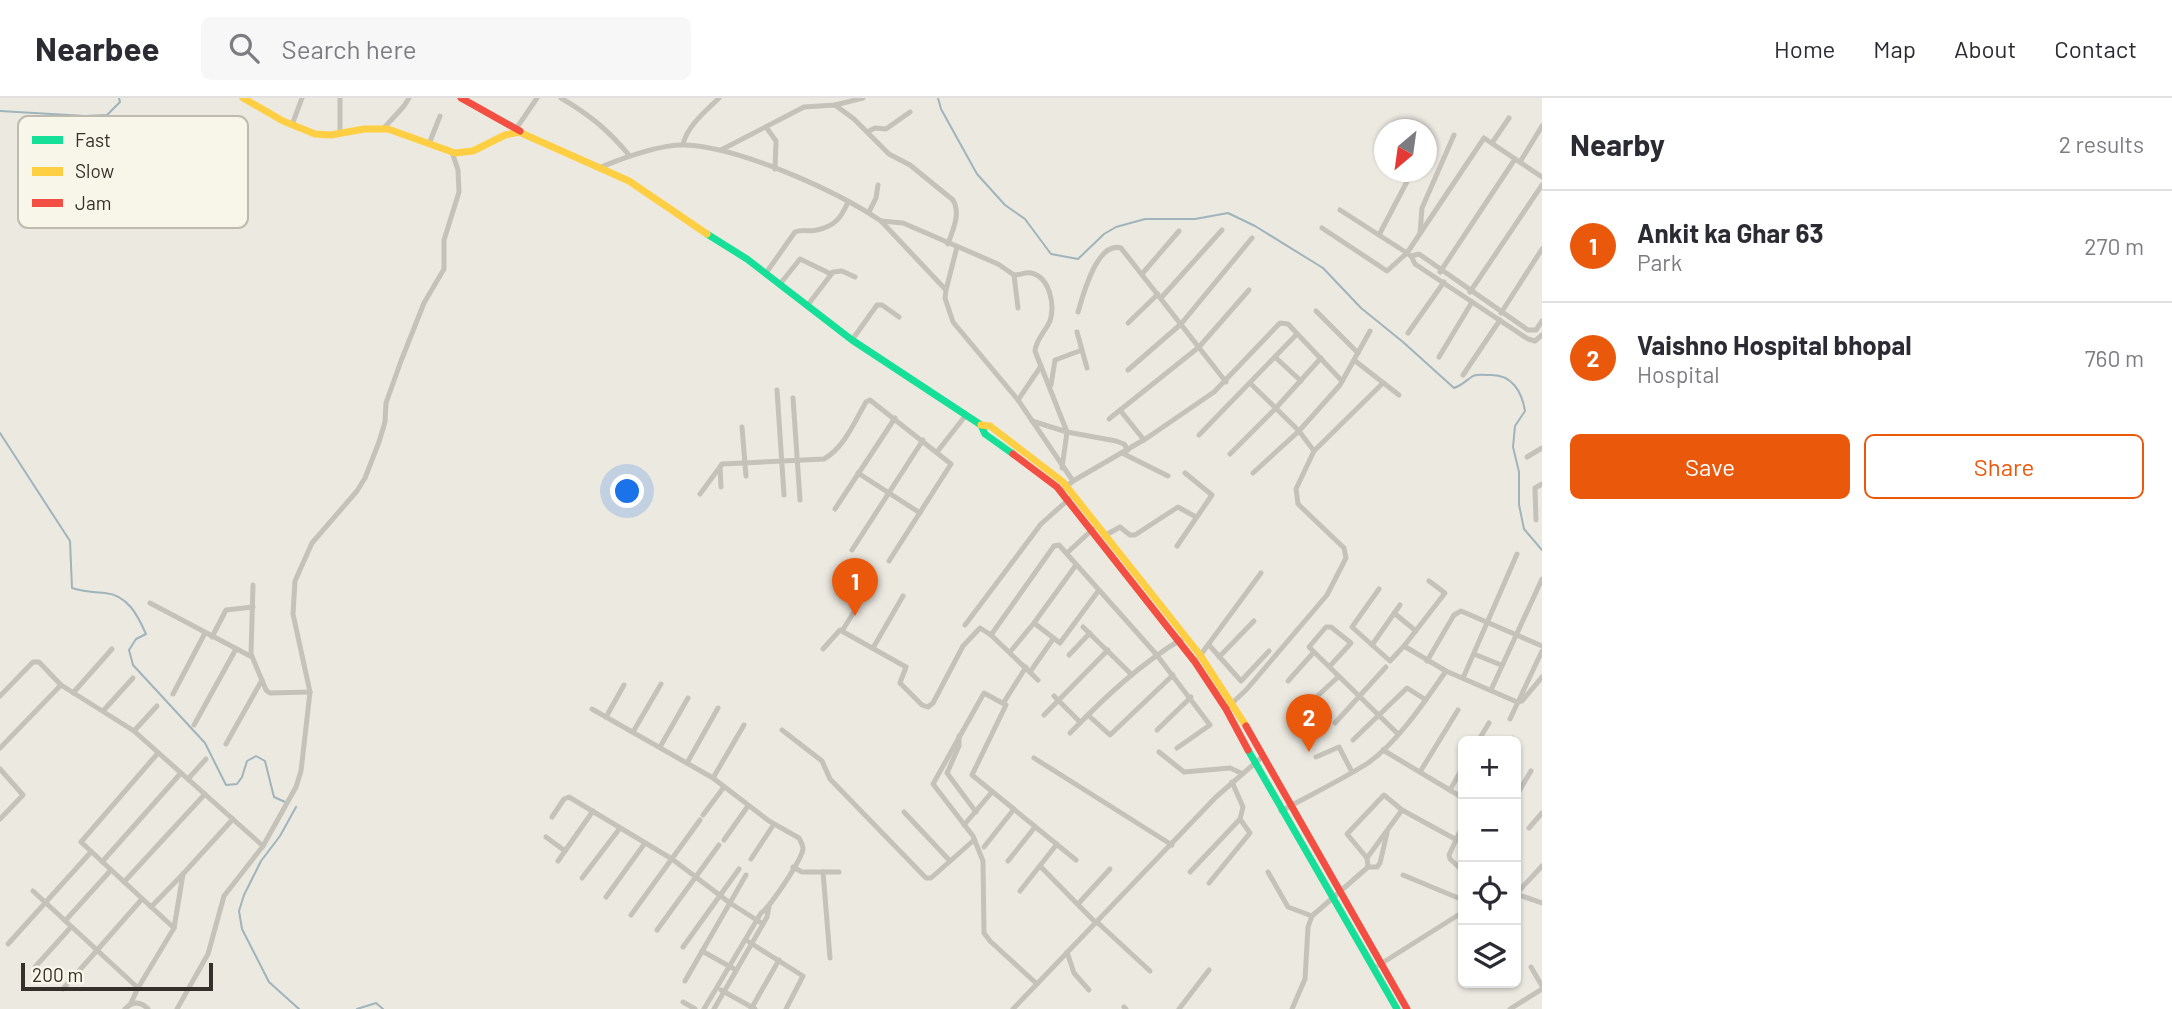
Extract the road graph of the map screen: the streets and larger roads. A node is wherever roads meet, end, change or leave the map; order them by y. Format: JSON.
{"nodes":[{"id":1,"x":243,"y":98,"type":"edge"},
{"id":2,"x":302,"y":98,"type":"edge"},
{"id":3,"x":340,"y":98,"type":"edge"},
{"id":4,"x":409,"y":98,"type":"edge"},
{"id":5,"x":461,"y":98,"type":"edge"},
{"id":6,"x":537,"y":98,"type":"edge"},
{"id":7,"x":561,"y":98,"type":"edge"},
{"id":8,"x":719,"y":98,"type":"edge"},
{"id":9,"x":863,"y":98,"type":"edge"},
{"id":10,"x":835,"y":106,"type":"junction"},
{"id":11,"x":910,"y":112,"type":"dead end"},
{"id":12,"x":440,"y":116,"type":"dead end"},
{"id":13,"x":1509,"y":118,"type":"dead end"},
{"id":14,"x":292,"y":125,"type":"junction"},
{"id":15,"x":766,"y":127,"type":"junction"},
{"id":16,"x":1542,"y":127,"type":"edge"},
{"id":17,"x":383,"y":129,"type":"junction"},
{"id":18,"x":516,"y":129,"type":"junction"},
{"id":19,"x":867,"y":132,"type":"junction"},
{"id":20,"x":340,"y":133,"type":"junction"},
{"id":21,"x":527,"y":135,"type":"junction"},
{"id":22,"x":1454,"y":135,"type":"dead end"},
{"id":23,"x":429,"y":144,"type":"junction"},
{"id":24,"x":683,"y":144,"type":"junction"},
{"id":25,"x":1492,"y":144,"type":"junction"},
{"id":26,"x":721,"y":150,"type":"junction"},
{"id":27,"x":452,"y":152,"type":"junction"},
{"id":28,"x":629,"y":155,"type":"junction"},
{"id":29,"x":1518,"y":160,"type":"junction"},
{"id":30,"x":601,"y":167,"type":"junction"},
{"id":31,"x":775,"y":169,"type":"junction"},
{"id":32,"x":1542,"y":177,"type":"edge"},
{"id":33,"x":1407,"y":182,"type":"edge"},
{"id":34,"x":878,"y":185,"type":"dead end"},
{"id":35,"x":1542,"y":185,"type":"edge"},
{"id":36,"x":848,"y":202,"type":"junction"},
{"id":37,"x":1340,"y":210,"type":"dead end"},
{"id":38,"x":869,"y":212,"type":"junction"},
{"id":39,"x":881,"y":220,"type":"junction"},
{"id":40,"x":1322,"y":228,"type":"dead end"},
{"id":41,"x":1222,"y":230,"type":"dead end"},
{"id":42,"x":1179,"y":231,"type":"dead end"},
{"id":43,"x":1420,"y":233,"type":"junction"},
{"id":44,"x":1379,"y":235,"type":"junction"},
{"id":45,"x":1252,"y":238,"type":"dead end"},
{"id":46,"x":948,"y":244,"type":"junction"},
{"id":47,"x":957,"y":247,"type":"junction"},
{"id":48,"x":1542,"y":249,"type":"edge"},
{"id":49,"x":1409,"y":255,"type":"junction"},
{"id":50,"x":1442,"y":270,"type":"junction"},
{"id":51,"x":766,"y":273,"type":"junction"},
{"id":52,"x":831,"y":274,"type":"junction"},
{"id":53,"x":1142,"y":274,"type":"junction"},
{"id":54,"x":1014,"y":275,"type":"junction"},
{"id":55,"x":855,"y":277,"type":"dead end"},
{"id":56,"x":1437,"y":278,"type":"junction"},
{"id":57,"x":1444,"y":282,"type":"junction"},
{"id":58,"x":780,"y":284,"type":"junction"},
{"id":59,"x":946,"y":290,"type":"junction"},
{"id":60,"x":1249,"y":290,"type":"dead end"},
{"id":61,"x":1471,"y":290,"type":"junction"},
{"id":62,"x":1160,"y":296,"type":"junction"},
{"id":63,"x":1466,"y":298,"type":"junction"},
{"id":64,"x":1472,"y":302,"type":"junction"},
{"id":65,"x":807,"y":306,"type":"junction"},
{"id":66,"x":1018,"y":308,"type":"dead end"},
{"id":67,"x":1316,"y":311,"type":"dead end"},
{"id":68,"x":1502,"y":311,"type":"junction"},
{"id":69,"x":1078,"y":312,"type":"dead end"},
{"id":70,"x":899,"y":317,"type":"dead end"},
{"id":71,"x":1499,"y":319,"type":"junction"},
{"id":72,"x":1542,"y":321,"type":"edge"},
{"id":73,"x":1128,"y":323,"type":"dead end"},
{"id":74,"x":1181,"y":324,"type":"junction"},
{"id":75,"x":1370,"y":331,"type":"dead end"},
{"id":76,"x":1534,"y":331,"type":"junction"},
{"id":77,"x":1077,"y":332,"type":"dead end"},
{"id":78,"x":1408,"y":333,"type":"dead end"},
{"id":79,"x":1297,"y":334,"type":"junction"},
{"id":80,"x":1542,"y":335,"type":"edge"},
{"id":81,"x":852,"y":340,"type":"junction"},
{"id":82,"x":1535,"y":341,"type":"junction"},
{"id":83,"x":1199,"y":347,"type":"junction"},
{"id":84,"x":1082,"y":350,"type":"junction"},
{"id":85,"x":1358,"y":353,"type":"junction"},
{"id":86,"x":1275,"y":356,"type":"junction"},
{"id":87,"x":1439,"y":357,"type":"dead end"},
{"id":88,"x":1321,"y":358,"type":"junction"},
{"id":89,"x":1354,"y":360,"type":"junction"},
{"id":90,"x":1041,"y":366,"type":"junction"},
{"id":91,"x":1087,"y":368,"type":"dead end"},
{"id":92,"x":1128,"y":370,"type":"dead end"},
{"id":93,"x":1463,"y":375,"type":"dead end"},
{"id":94,"x":1301,"y":381,"type":"junction"},
{"id":95,"x":1342,"y":381,"type":"junction"},
{"id":96,"x":1226,"y":382,"type":"junction"},
{"id":97,"x":1250,"y":383,"type":"junction"},
{"id":98,"x":1384,"y":383,"type":"junction"},
{"id":99,"x":1051,"y":388,"type":"junction"},
{"id":100,"x":777,"y":390,"type":"dead end"},
{"id":101,"x":1399,"y":395,"type":"dead end"},
{"id":102,"x":793,"y":398,"type":"dead end"},
{"id":103,"x":1018,"y":400,"type":"junction"},
{"id":104,"x":1275,"y":409,"type":"junction"},
{"id":105,"x":1120,"y":410,"type":"junction"},
{"id":106,"x":965,"y":415,"type":"junction"},
{"id":107,"x":895,"y":418,"type":"junction"},
{"id":108,"x":1109,"y":419,"type":"dead end"},
{"id":109,"x":1031,"y":421,"type":"junction"},
{"id":110,"x":742,"y":427,"type":"dead end"},
{"id":111,"x":1299,"y":431,"type":"junction"},
{"id":112,"x":1067,"y":432,"type":"junction"},
{"id":113,"x":1199,"y":435,"type":"dead end"},
{"id":114,"x":923,"y":440,"type":"junction"},
{"id":115,"x":1144,"y":440,"type":"junction"},
{"id":116,"x":1542,"y":448,"type":"edge"},
{"id":117,"x":1125,"y":451,"type":"junction"},
{"id":118,"x":1314,"y":451,"type":"junction"},
{"id":119,"x":937,"y":452,"type":"junction"},
{"id":120,"x":1230,"y":454,"type":"dead end"},
{"id":121,"x":1527,"y":457,"type":"dead end"},
{"id":122,"x":797,"y":460,"type":"junction"},
{"id":123,"x":781,"y":461,"type":"junction"},
{"id":124,"x":744,"y":463,"type":"junction"},
{"id":125,"x":720,"y":467,"type":"junction"},
{"id":126,"x":1062,"y":468,"type":"junction"},
{"id":127,"x":858,"y":473,"type":"junction"},
{"id":128,"x":1185,"y":473,"type":"dead end"},
{"id":129,"x":1254,"y":473,"type":"dead end"},
{"id":130,"x":746,"y":476,"type":"dead end"},
{"id":131,"x":1168,"y":476,"type":"dead end"},
{"id":132,"x":1542,"y":484,"type":"edge"},
{"id":133,"x":1067,"y":486,"type":"junction"},
{"id":134,"x":720,"y":487,"type":"dead end"},
{"id":135,"x":889,"y":493,"type":"junction"},
{"id":136,"x":700,"y":494,"type":"dead end"},
{"id":137,"x":784,"y":495,"type":"dead end"},
{"id":138,"x":1071,"y":497,"type":"junction"},
{"id":139,"x":800,"y":500,"type":"dead end"},
{"id":140,"x":835,"y":509,"type":"dead end"},
{"id":141,"x":920,"y":513,"type":"junction"},
{"id":142,"x":1542,"y":516,"type":"edge"},
{"id":143,"x":1196,"y":517,"type":"junction"},
{"id":144,"x":1094,"y":528,"type":"junction"},
{"id":145,"x":1102,"y":538,"type":"junction"},
{"id":146,"x":1177,"y":546,"type":"dead end"},
{"id":147,"x":852,"y":550,"type":"dead end"},
{"id":148,"x":1067,"y":553,"type":"junction"},
{"id":149,"x":1517,"y":554,"type":"dead end"},
{"id":150,"x":889,"y":561,"type":"dead end"},
{"id":151,"x":1076,"y":565,"type":"junction"},
{"id":152,"x":1261,"y":573,"type":"dead end"},
{"id":153,"x":1542,"y":579,"type":"edge"},
{"id":154,"x":1429,"y":581,"type":"dead end"},
{"id":155,"x":873,"y":582,"type":"dead end"},
{"id":156,"x":253,"y":586,"type":"dead end"},
{"id":157,"x":1379,"y":589,"type":"dead end"},
{"id":158,"x":1100,"y":590,"type":"junction"},
{"id":159,"x":903,"y":596,"type":"dead end"},
{"id":160,"x":149,"y":603,"type":"dead end"},
{"id":161,"x":1399,"y":605,"type":"dead end"},
{"id":162,"x":253,"y":607,"type":"junction"},
{"id":163,"x":1394,"y":613,"type":"junction"},
{"id":164,"x":1254,"y":621,"type":"dead end"},
{"id":165,"x":1034,"y":623,"type":"junction"},
{"id":166,"x":1488,"y":624,"type":"junction"},
{"id":167,"x":965,"y":625,"type":"dead end"},
{"id":168,"x":1083,"y":627,"type":"dead end"},
{"id":169,"x":842,"y":631,"type":"junction"},
{"id":170,"x":1416,"y":631,"type":"junction"},
{"id":171,"x":205,"y":633,"type":"junction"},
{"id":172,"x":1090,"y":633,"type":"junction"},
{"id":173,"x":1515,"y":634,"type":"junction"},
{"id":174,"x":991,"y":635,"type":"junction"},
{"id":175,"x":212,"y":637,"type":"junction"},
{"id":176,"x":1053,"y":639,"type":"junction"},
{"id":177,"x":1182,"y":639,"type":"junction"},
{"id":178,"x":1209,"y":645,"type":"junction"},
{"id":179,"x":1372,"y":645,"type":"junction"},
{"id":180,"x":1404,"y":646,"type":"junction"},
{"id":181,"x":1542,"y":646,"type":"edge"},
{"id":182,"x":873,"y":648,"type":"junction"},
{"id":183,"x":112,"y":649,"type":"dead end"},
{"id":184,"x":236,"y":649,"type":"junction"},
{"id":185,"x":823,"y":649,"type":"dead end"},
{"id":186,"x":1108,"y":650,"type":"junction"},
{"id":187,"x":1269,"y":651,"type":"dead end"},
{"id":188,"x":1542,"y":651,"type":"edge"},
{"id":189,"x":1010,"y":652,"type":"junction"},
{"id":190,"x":1314,"y":652,"type":"junction"},
{"id":191,"x":1069,"y":654,"type":"dead end"},
{"id":192,"x":1156,"y":654,"type":"junction"},
{"id":193,"x":1474,"y":654,"type":"junction"},
{"id":194,"x":252,"y":657,"type":"junction"},
{"id":195,"x":1219,"y":657,"type":"junction"},
{"id":196,"x":1197,"y":658,"type":"junction"},
{"id":197,"x":1427,"y":661,"type":"junction"},
{"id":198,"x":1501,"y":665,"type":"junction"},
{"id":199,"x":1329,"y":667,"type":"junction"},
{"id":200,"x":1386,"y":667,"type":"dead end"},
{"id":201,"x":1028,"y":669,"type":"junction"},
{"id":202,"x":1446,"y":671,"type":"junction"},
{"id":203,"x":1131,"y":674,"type":"junction"},
{"id":204,"x":1173,"y":675,"type":"junction"},
{"id":205,"x":1338,"y":677,"type":"junction"},
{"id":206,"x":1542,"y":677,"type":"edge"},
{"id":207,"x":133,"y":678,"type":"dead end"},
{"id":208,"x":1463,"y":678,"type":"junction"},
{"id":209,"x":262,"y":680,"type":"junction"},
{"id":210,"x":1038,"y":680,"type":"dead end"},
{"id":211,"x":1288,"y":681,"type":"dead end"},
{"id":212,"x":661,"y":684,"type":"dead end"},
{"id":213,"x":61,"y":685,"type":"junction"},
{"id":214,"x":624,"y":685,"type":"dead end"},
{"id":215,"x":1491,"y":690,"type":"junction"},
{"id":216,"x":310,"y":692,"type":"junction"},
{"id":217,"x":73,"y":693,"type":"junction"},
{"id":218,"x":173,"y":694,"type":"dead end"},
{"id":219,"x":0,"y":696,"type":"edge"},
{"id":220,"x":688,"y":698,"type":"dead end"},
{"id":221,"x":1056,"y":698,"type":"junction"},
{"id":222,"x":1191,"y":698,"type":"junction"},
{"id":223,"x":1360,"y":698,"type":"junction"},
{"id":224,"x":1426,"y":700,"type":"junction"},
{"id":225,"x":1004,"y":702,"type":"junction"},
{"id":226,"x":1311,"y":702,"type":"dead end"},
{"id":227,"x":1517,"y":702,"type":"junction"},
{"id":228,"x":157,"y":706,"type":"dead end"},
{"id":229,"x":1230,"y":706,"type":"junction"},
{"id":230,"x":718,"y":708,"type":"dead end"},
{"id":231,"x":592,"y":709,"type":"dead end"},
{"id":232,"x":1458,"y":710,"type":"dead end"},
{"id":233,"x":103,"y":711,"type":"junction"},
{"id":234,"x":1044,"y":715,"type":"dead end"},
{"id":235,"x":1088,"y":715,"type":"junction"},
{"id":236,"x":1379,"y":716,"type":"junction"},
{"id":237,"x":607,"y":717,"type":"junction"},
{"id":238,"x":1510,"y":719,"type":"dead end"},
{"id":239,"x":1080,"y":722,"type":"junction"},
{"id":240,"x":1335,"y":723,"type":"dead end"},
{"id":241,"x":1489,"y":723,"type":"dead end"},
{"id":242,"x":194,"y":725,"type":"dead end"},
{"id":243,"x":744,"y":725,"type":"dead end"},
{"id":244,"x":782,"y":730,"type":"dead end"},
{"id":245,"x":1157,"y":730,"type":"dead end"},
{"id":246,"x":134,"y":731,"type":"junction"},
{"id":247,"x":633,"y":732,"type":"junction"},
{"id":248,"x":1070,"y":733,"type":"dead end"},
{"id":249,"x":1398,"y":734,"type":"junction"},
{"id":250,"x":959,"y":736,"type":"junction"},
{"id":251,"x":1481,"y":736,"type":"edge"},
{"id":252,"x":1353,"y":740,"type":"dead end"},
{"id":253,"x":226,"y":744,"type":"dead end"},
{"id":254,"x":660,"y":747,"type":"junction"},
{"id":255,"x":0,"y":748,"type":"edge"},
{"id":256,"x":1177,"y":748,"type":"dead end"},
{"id":257,"x":1383,"y":750,"type":"junction"},
{"id":258,"x":1159,"y":752,"type":"dead end"},
{"id":259,"x":158,"y":753,"type":"junction"},
{"id":260,"x":1262,"y":757,"type":"junction"},
{"id":261,"x":1315,"y":757,"type":"dead end"},
{"id":262,"x":1034,"y":758,"type":"dead end"},
{"id":263,"x":206,"y":759,"type":"dead end"},
{"id":264,"x":687,"y":763,"type":"junction"},
{"id":265,"x":1254,"y":763,"type":"junction"},
{"id":266,"x":0,"y":769,"type":"edge"},
{"id":267,"x":1531,"y":771,"type":"dead end"},
{"id":268,"x":1352,"y":772,"type":"junction"},
{"id":269,"x":1420,"y":772,"type":"junction"},
{"id":270,"x":181,"y":773,"type":"junction"},
{"id":271,"x":1241,"y":773,"type":"junction"},
{"id":272,"x":1458,"y":776,"type":"edge"},
{"id":273,"x":713,"y":778,"type":"junction"},
{"id":274,"x":188,"y":779,"type":"junction"},
{"id":275,"x":1231,"y":782,"type":"junction"},
{"id":276,"x":724,"y":788,"type":"junction"},
{"id":277,"x":1521,"y":788,"type":"edge"},
{"id":278,"x":1450,"y":790,"type":"junction"},
{"id":279,"x":992,"y":792,"type":"junction"},
{"id":280,"x":205,"y":794,"type":"junction"},
{"id":281,"x":1458,"y":795,"type":"edge"},
{"id":282,"x":748,"y":806,"type":"junction"},
{"id":283,"x":1290,"y":806,"type":"junction"},
{"id":284,"x":1014,"y":810,"type":"junction"},
{"id":285,"x":1402,"y":810,"type":"junction"},
{"id":286,"x":593,"y":811,"type":"junction"},
{"id":287,"x":975,"y":811,"type":"junction"},
{"id":288,"x":1281,"y":811,"type":"junction"},
{"id":289,"x":904,"y":812,"type":"dead end"},
{"id":290,"x":1542,"y":813,"type":"edge"},
{"id":291,"x":552,"y":817,"type":"dead end"},
{"id":292,"x":0,"y":819,"type":"edge"},
{"id":293,"x":233,"y":819,"type":"junction"},
{"id":294,"x":1240,"y":819,"type":"junction"},
{"id":295,"x":774,"y":824,"type":"junction"},
{"id":296,"x":964,"y":825,"type":"junction"},
{"id":297,"x":1035,"y":827,"type":"junction"},
{"id":298,"x":620,"y":828,"type":"junction"},
{"id":299,"x":1529,"y":828,"type":"dead end"},
{"id":300,"x":1388,"y":829,"type":"junction"},
{"id":301,"x":1458,"y":834,"type":"edge"},
{"id":302,"x":546,"y":838,"type":"dead end"},
{"id":303,"x":974,"y":839,"type":"junction"},
{"id":304,"x":1455,"y":839,"type":"junction"},
{"id":305,"x":645,"y":843,"type":"junction"},
{"id":306,"x":1057,"y":844,"type":"junction"},
{"id":307,"x":1172,"y":845,"type":"junction"},
{"id":308,"x":263,"y":846,"type":"junction"},
{"id":309,"x":984,"y":847,"type":"dead end"},
{"id":310,"x":565,"y":851,"type":"junction"},
{"id":311,"x":91,"y":852,"type":"junction"},
{"id":312,"x":1367,"y":858,"type":"junction"},
{"id":313,"x":672,"y":859,"type":"junction"},
{"id":314,"x":751,"y":859,"type":"dead end"},
{"id":315,"x":1076,"y":860,"type":"dead end"},
{"id":316,"x":558,"y":861,"type":"dead end"},
{"id":317,"x":950,"y":861,"type":"junction"},
{"id":318,"x":1008,"y":861,"type":"dead end"},
{"id":319,"x":102,"y":862,"type":"junction"},
{"id":320,"x":1040,"y":866,"type":"junction"},
{"id":321,"x":1458,"y":866,"type":"edge"},
{"id":322,"x":1542,"y":866,"type":"edge"},
{"id":323,"x":793,"y":867,"type":"junction"},
{"id":324,"x":1367,"y":867,"type":"junction"},
{"id":325,"x":739,"y":869,"type":"dead end"},
{"id":326,"x":1110,"y":869,"type":"dead end"},
{"id":327,"x":111,"y":870,"type":"junction"},
{"id":328,"x":823,"y":872,"type":"junction"},
{"id":329,"x":839,"y":872,"type":"dead end"},
{"id":330,"x":1190,"y":872,"type":"dead end"},
{"id":331,"x":1268,"y":872,"type":"dead end"},
{"id":332,"x":183,"y":874,"type":"junction"},
{"id":333,"x":746,"y":875,"type":"dead end"},
{"id":334,"x":1403,"y":875,"type":"dead end"},
{"id":335,"x":696,"y":876,"type":"junction"},
{"id":336,"x":582,"y":878,"type":"dead end"},
{"id":337,"x":124,"y":882,"type":"junction"},
{"id":338,"x":1209,"y":883,"type":"dead end"},
{"id":339,"x":1521,"y":889,"type":"edge"},
{"id":340,"x":33,"y":891,"type":"dead end"},
{"id":341,"x":1020,"y":891,"type":"dead end"},
{"id":342,"x":1339,"y":891,"type":"junction"},
{"id":343,"x":721,"y":895,"type":"junction"},
{"id":344,"x":1521,"y":896,"type":"edge"},
{"id":345,"x":606,"y":897,"type":"dead end"},
{"id":346,"x":1332,"y":897,"type":"junction"},
{"id":347,"x":1458,"y":898,"type":"edge"},
{"id":348,"x":142,"y":899,"type":"junction"},
{"id":349,"x":45,"y":903,"type":"junction"},
{"id":350,"x":730,"y":903,"type":"junction"},
{"id":351,"x":1542,"y":903,"type":"edge"},
{"id":352,"x":1078,"y":904,"type":"junction"},
{"id":353,"x":151,"y":907,"type":"junction"},
{"id":354,"x":769,"y":908,"type":"junction"},
{"id":355,"x":631,"y":915,"type":"dead end"},
{"id":356,"x":1458,"y":915,"type":"edge"},
{"id":357,"x":1312,"y":916,"type":"junction"},
{"id":358,"x":65,"y":920,"type":"junction"},
{"id":359,"x":756,"y":920,"type":"junction"},
{"id":360,"x":1097,"y":922,"type":"junction"},
{"id":361,"x":763,"y":924,"type":"junction"},
{"id":362,"x":71,"y":927,"type":"junction"},
{"id":363,"x":174,"y":928,"type":"junction"},
{"id":364,"x":657,"y":930,"type":"dead end"},
{"id":365,"x":745,"y":940,"type":"junction"},
{"id":366,"x":8,"y":944,"type":"dead end"},
{"id":367,"x":752,"y":944,"type":"junction"},
{"id":368,"x":683,"y":947,"type":"dead end"},
{"id":369,"x":97,"y":951,"type":"junction"},
{"id":370,"x":702,"y":951,"type":"junction"},
{"id":371,"x":1068,"y":952,"type":"junction"},
{"id":372,"x":831,"y":958,"type":"dead end"},
{"id":373,"x":779,"y":960,"type":"junction"},
{"id":374,"x":729,"y":966,"type":"junction"},
{"id":375,"x":1377,"y":966,"type":"junction"},
{"id":376,"x":35,"y":967,"type":"dead end"},
{"id":377,"x":1531,"y":967,"type":"dead end"},
{"id":378,"x":736,"y":970,"type":"junction"},
{"id":379,"x":1209,"y":970,"type":"dead end"},
{"id":380,"x":1150,"y":971,"type":"dead end"},
{"id":381,"x":685,"y":981,"type":"dead end"},
{"id":382,"x":1037,"y":984,"type":"junction"},
{"id":383,"x":717,"y":987,"type":"junction"},
{"id":384,"x":1542,"y":988,"type":"edge"},
{"id":385,"x":63,"y":989,"type":"dead end"},
{"id":386,"x":1089,"y":990,"type":"dead end"},
{"id":387,"x":137,"y":991,"type":"junction"},
{"id":388,"x":724,"y":991,"type":"junction"},
{"id":389,"x":683,"y":1002,"type":"dead end"},
{"id":390,"x":131,"y":1003,"type":"junction"},
{"id":391,"x":141,"y":1003,"type":"junction"},
{"id":392,"x":1183,"y":1008,"type":"edge"},
{"id":393,"x":125,"y":1009,"type":"edge"},
{"id":394,"x":148,"y":1009,"type":"edge"},
{"id":395,"x":177,"y":1009,"type":"edge"},
{"id":396,"x":695,"y":1009,"type":"edge"},
{"id":397,"x":704,"y":1009,"type":"edge"},
{"id":398,"x":714,"y":1009,"type":"edge"},
{"id":399,"x":753,"y":1009,"type":"edge"},
{"id":400,"x":786,"y":1009,"type":"edge"},
{"id":401,"x":1013,"y":1009,"type":"edge"},
{"id":402,"x":1292,"y":1009,"type":"edge"},
{"id":403,"x":1398,"y":1009,"type":"edge"},
{"id":404,"x":1407,"y":1009,"type":"edge"},
{"id":405,"x":1510,"y":1009,"type":"edge"}],
"edges":[{"from":1,"to":14,"type":"street"},
{"from":2,"to":14,"type":"street"},
{"from":3,"to":20,"type":"street"},
{"from":4,"to":17,"type":"street"},
{"from":5,"to":18,"type":"street"},
{"from":6,"to":18,"type":"street"},
{"from":7,"to":28,"type":"street"},
{"from":8,"to":24,"type":"street"},
{"from":9,"to":10,"type":"street"},
{"from":10,"to":15,"type":"street"},
{"from":10,"to":19,"type":"street"},
{"from":11,"to":19,"type":"street"},
{"from":12,"to":23,"type":"street"},
{"from":13,"to":25,"type":"street"},
{"from":14,"to":20,"type":"street"},
{"from":15,"to":26,"type":"street"},
{"from":15,"to":31,"type":"street"},
{"from":16,"to":29,"type":"street"},
{"from":17,"to":20,"type":"street"},
{"from":17,"to":23,"type":"street"},
{"from":18,"to":21,"type":"street"},
{"from":19,"to":46,"type":"street"},
{"from":21,"to":27,"type":"street"},
{"from":21,"to":30,"type":"street"},
{"from":22,"to":43,"type":"street"},
{"from":23,"to":27,"type":"street"},
{"from":24,"to":26,"type":"street"},
{"from":24,"to":28,"type":"street"},
{"from":25,"to":29,"type":"street"},
{"from":25,"to":43,"type":"street"},
{"from":26,"to":31,"type":"street"},
{"from":27,"to":216,"type":"street"},
{"from":28,"to":30,"type":"street"},
{"from":29,"to":32,"type":"street"},
{"from":29,"to":50,"type":"street"},
{"from":30,"to":51,"type":"street"},
{"from":31,"to":36,"type":"street"},
{"from":33,"to":44,"type":"street"},
{"from":34,"to":38,"type":"street"},
{"from":35,"to":61,"type":"street"},
{"from":36,"to":38,"type":"street"},
{"from":36,"to":51,"type":"street"},
{"from":37,"to":44,"type":"street"},
{"from":38,"to":39,"type":"street"},
{"from":39,"to":46,"type":"street"},
{"from":39,"to":59,"type":"street"},
{"from":40,"to":49,"type":"street"},
{"from":41,"to":62,"type":"street"},
{"from":42,"to":53,"type":"street"},
{"from":43,"to":49,"type":"street"},
{"from":44,"to":49,"type":"street"},
{"from":45,"to":74,"type":"street"},
{"from":46,"to":47,"type":"street"},
{"from":47,"to":54,"type":"street"},
{"from":47,"to":59,"type":"street"},
{"from":48,"to":68,"type":"street"},
{"from":49,"to":50,"type":"street"},
{"from":49,"to":56,"type":"street"},
{"from":50,"to":56,"type":"street"},
{"from":50,"to":61,"type":"street"},
{"from":51,"to":58,"type":"street"},
{"from":52,"to":55,"type":"street"},
{"from":52,"to":58,"type":"street"},
{"from":52,"to":65,"type":"street"},
{"from":53,"to":62,"type":"street"},
{"from":53,"to":69,"type":"street"},
{"from":54,"to":66,"type":"street"},
{"from":54,"to":90,"type":"street"},
{"from":56,"to":57,"type":"street"},
{"from":57,"to":63,"type":"street"},
{"from":57,"to":78,"type":"street"},
{"from":58,"to":65,"type":"street"},
{"from":59,"to":103,"type":"street"},
{"from":60,"to":83,"type":"street"},
{"from":61,"to":63,"type":"street"},
{"from":61,"to":68,"type":"street"},
{"from":62,"to":73,"type":"street"},
{"from":62,"to":74,"type":"street"},
{"from":63,"to":64,"type":"street"},
{"from":64,"to":71,"type":"street"},
{"from":64,"to":87,"type":"street"},
{"from":65,"to":81,"type":"street"},
{"from":67,"to":85,"type":"street"},
{"from":68,"to":71,"type":"street"},
{"from":68,"to":76,"type":"street"},
{"from":70,"to":81,"type":"street"},
{"from":71,"to":82,"type":"street"},
{"from":71,"to":93,"type":"street"},
{"from":72,"to":76,"type":"street"},
{"from":74,"to":83,"type":"street"},
{"from":74,"to":92,"type":"street"},
{"from":75,"to":85,"type":"street"},
{"from":76,"to":82,"type":"street"},
{"from":77,"to":84,"type":"street"},
{"from":79,"to":86,"type":"street"},
{"from":79,"to":88,"type":"street"},
{"from":79,"to":96,"type":"street"},
{"from":80,"to":82,"type":"street"},
{"from":81,"to":106,"type":"street"},
{"from":83,"to":96,"type":"street"},
{"from":83,"to":105,"type":"street"},
{"from":84,"to":91,"type":"street"},
{"from":84,"to":99,"type":"street"},
{"from":85,"to":89,"type":"street"},
{"from":86,"to":94,"type":"street"},
{"from":86,"to":97,"type":"street"},
{"from":88,"to":94,"type":"street"},
{"from":88,"to":95,"type":"street"},
{"from":89,"to":95,"type":"street"},
{"from":89,"to":98,"type":"street"},
{"from":90,"to":99,"type":"street"},
{"from":90,"to":103,"type":"street"},
{"from":94,"to":104,"type":"street"},
{"from":95,"to":111,"type":"street"},
{"from":96,"to":115,"type":"street"},
{"from":97,"to":104,"type":"street"},
{"from":97,"to":113,"type":"street"},
{"from":98,"to":101,"type":"street"},
{"from":98,"to":118,"type":"street"},
{"from":99,"to":112,"type":"street"},
{"from":100,"to":123,"type":"street"},
{"from":102,"to":122,"type":"street"},
{"from":103,"to":109,"type":"street"},
{"from":104,"to":111,"type":"street"},
{"from":104,"to":120,"type":"street"},
{"from":105,"to":108,"type":"street"},
{"from":105,"to":115,"type":"street"},
{"from":106,"to":119,"type":"street"},
{"from":106,"to":133,"type":"street"},
{"from":107,"to":114,"type":"street"},
{"from":107,"to":122,"type":"street"},
{"from":107,"to":127,"type":"street"},
{"from":109,"to":112,"type":"street"},
{"from":109,"to":126,"type":"street"},
{"from":110,"to":124,"type":"street"},
{"from":111,"to":118,"type":"street"},
{"from":111,"to":129,"type":"street"},
{"from":112,"to":117,"type":"street"},
{"from":112,"to":126,"type":"street"},
{"from":114,"to":119,"type":"street"},
{"from":114,"to":135,"type":"street"},
{"from":115,"to":117,"type":"street"},
{"from":116,"to":121,"type":"street"},
{"from":117,"to":131,"type":"street"},
{"from":117,"to":133,"type":"street"},
{"from":118,"to":229,"type":"street"},
{"from":119,"to":141,"type":"street"},
{"from":122,"to":123,"type":"street"},
{"from":122,"to":139,"type":"street"},
{"from":123,"to":124,"type":"street"},
{"from":123,"to":137,"type":"street"},
{"from":124,"to":125,"type":"street"},
{"from":124,"to":130,"type":"street"},
{"from":125,"to":134,"type":"street"},
{"from":125,"to":136,"type":"street"},
{"from":126,"to":133,"type":"street"},
{"from":127,"to":135,"type":"street"},
{"from":127,"to":140,"type":"street"},
{"from":128,"to":143,"type":"street"},
{"from":132,"to":142,"type":"street"},
{"from":133,"to":138,"type":"street"},
{"from":135,"to":141,"type":"street"},
{"from":135,"to":147,"type":"street"},
{"from":138,"to":144,"type":"street"},
{"from":138,"to":167,"type":"street"},
{"from":141,"to":150,"type":"street"},
{"from":143,"to":145,"type":"street"},
{"from":143,"to":146,"type":"street"},
{"from":144,"to":145,"type":"street"},
{"from":144,"to":148,"type":"street"},
{"from":145,"to":177,"type":"street"},
{"from":148,"to":151,"type":"street"},
{"from":148,"to":174,"type":"street"},
{"from":149,"to":166,"type":"street"},
{"from":151,"to":158,"type":"street"},
{"from":151,"to":165,"type":"street"},
{"from":152,"to":178,"type":"street"},
{"from":153,"to":173,"type":"street"},
{"from":154,"to":170,"type":"street"},
{"from":155,"to":169,"type":"street"},
{"from":156,"to":162,"type":"street"},
{"from":157,"to":179,"type":"street"},
{"from":158,"to":176,"type":"street"},
{"from":158,"to":192,"type":"street"},
{"from":159,"to":182,"type":"street"},
{"from":160,"to":171,"type":"street"},
{"from":161,"to":163,"type":"street"},
{"from":162,"to":175,"type":"street"},
{"from":162,"to":194,"type":"street"},
{"from":163,"to":170,"type":"street"},
{"from":163,"to":179,"type":"street"},
{"from":164,"to":195,"type":"street"},
{"from":165,"to":176,"type":"street"},
{"from":165,"to":189,"type":"street"},
{"from":166,"to":173,"type":"street"},
{"from":166,"to":193,"type":"street"},
{"from":166,"to":197,"type":"street"},
{"from":168,"to":172,"type":"street"},
{"from":169,"to":182,"type":"street"},
{"from":169,"to":185,"type":"street"},
{"from":170,"to":180,"type":"street"},
{"from":171,"to":175,"type":"street"},
{"from":171,"to":218,"type":"street"},
{"from":172,"to":186,"type":"street"},
{"from":172,"to":191,"type":"street"},
{"from":173,"to":181,"type":"street"},
{"from":173,"to":198,"type":"street"},
{"from":174,"to":182,"type":"street"},
{"from":174,"to":189,"type":"street"},
{"from":175,"to":184,"type":"street"},
{"from":176,"to":201,"type":"street"},
{"from":177,"to":192,"type":"street"},
{"from":177,"to":196,"type":"street"},
{"from":178,"to":195,"type":"street"},
{"from":178,"to":196,"type":"street"},
{"from":179,"to":180,"type":"street"},
{"from":180,"to":197,"type":"street"},
{"from":183,"to":217,"type":"street"},
{"from":184,"to":194,"type":"street"},
{"from":184,"to":242,"type":"street"},
{"from":186,"to":203,"type":"street"},
{"from":186,"to":221,"type":"street"},
{"from":187,"to":195,"type":"street"},
{"from":188,"to":227,"type":"street"},
{"from":189,"to":201,"type":"street"},
{"from":190,"to":199,"type":"street"},
{"from":190,"to":199,"type":"street"},
{"from":190,"to":211,"type":"street"},
{"from":192,"to":203,"type":"street"},
{"from":192,"to":204,"type":"street"},
{"from":193,"to":198,"type":"street"},
{"from":193,"to":208,"type":"street"},
{"from":194,"to":209,"type":"street"},
{"from":196,"to":229,"type":"street"},
{"from":197,"to":202,"type":"street"},
{"from":198,"to":215,"type":"street"},
{"from":199,"to":205,"type":"street"},
{"from":200,"to":223,"type":"street"},
{"from":201,"to":210,"type":"street"},
{"from":201,"to":225,"type":"street"},
{"from":202,"to":208,"type":"street"},
{"from":202,"to":224,"type":"street"},
{"from":203,"to":235,"type":"street"},
{"from":204,"to":222,"type":"street"},
{"from":204,"to":235,"type":"street"},
{"from":205,"to":223,"type":"street"},
{"from":205,"to":226,"type":"street"},
{"from":206,"to":227,"type":"street"},
{"from":207,"to":233,"type":"street"},
{"from":208,"to":215,"type":"street"},
{"from":209,"to":216,"type":"street"},
{"from":209,"to":253,"type":"street"},
{"from":212,"to":247,"type":"street"},
{"from":213,"to":217,"type":"street"},
{"from":213,"to":219,"type":"street"},
{"from":213,"to":255,"type":"street"},
{"from":214,"to":237,"type":"street"},
{"from":215,"to":227,"type":"street"},
{"from":216,"to":308,"type":"street"},
{"from":217,"to":233,"type":"street"},
{"from":220,"to":254,"type":"street"},
{"from":221,"to":234,"type":"street"},
{"from":221,"to":239,"type":"street"},
{"from":222,"to":245,"type":"street"},
{"from":222,"to":256,"type":"street"},
{"from":223,"to":236,"type":"street"},
{"from":223,"to":240,"type":"street"},
{"from":224,"to":236,"type":"street"},
{"from":224,"to":249,"type":"street"},
{"from":225,"to":250,"type":"street"},
{"from":225,"to":279,"type":"street"},
{"from":227,"to":238,"type":"street"},
{"from":228,"to":246,"type":"street"},
{"from":229,"to":260,"type":"street"},
{"from":229,"to":265,"type":"street"},
{"from":230,"to":264,"type":"street"},
{"from":231,"to":237,"type":"street"},
{"from":232,"to":269,"type":"street"},
{"from":233,"to":246,"type":"street"},
{"from":235,"to":239,"type":"street"},
{"from":236,"to":249,"type":"street"},
{"from":236,"to":252,"type":"street"},
{"from":237,"to":247,"type":"street"},
{"from":239,"to":248,"type":"street"},
{"from":241,"to":251,"type":"street"},
{"from":243,"to":273,"type":"street"},
{"from":244,"to":317,"type":"street"},
{"from":246,"to":259,"type":"street"},
{"from":247,"to":254,"type":"street"},
{"from":249,"to":257,"type":"street"},
{"from":250,"to":287,"type":"street"},
{"from":250,"to":296,"type":"street"},
{"from":254,"to":264,"type":"street"},
{"from":257,"to":268,"type":"street"},
{"from":257,"to":269,"type":"street"},
{"from":258,"to":271,"type":"street"},
{"from":259,"to":270,"type":"street"},
{"from":259,"to":311,"type":"street"},
{"from":260,"to":265,"type":"street"},
{"from":260,"to":283,"type":"street"},
{"from":261,"to":268,"type":"street"},
{"from":262,"to":307,"type":"street"},
{"from":263,"to":274,"type":"street"},
{"from":264,"to":273,"type":"street"},
{"from":265,"to":271,"type":"street"},
{"from":265,"to":288,"type":"street"},
{"from":266,"to":292,"type":"street"},
{"from":267,"to":277,"type":"street"},
{"from":268,"to":283,"type":"street"},
{"from":269,"to":278,"type":"street"},
{"from":270,"to":274,"type":"street"},
{"from":270,"to":319,"type":"street"},
{"from":271,"to":275,"type":"street"},
{"from":272,"to":278,"type":"street"},
{"from":273,"to":276,"type":"street"},
{"from":274,"to":280,"type":"street"},
{"from":275,"to":294,"type":"street"},
{"from":275,"to":307,"type":"street"},
{"from":276,"to":282,"type":"street"},
{"from":276,"to":313,"type":"street"},
{"from":278,"to":281,"type":"street"},
{"from":279,"to":284,"type":"street"},
{"from":279,"to":287,"type":"street"},
{"from":280,"to":293,"type":"street"},
{"from":280,"to":337,"type":"street"},
{"from":282,"to":295,"type":"street"},
{"from":282,"to":335,"type":"street"},
{"from":283,"to":288,"type":"street"},
{"from":283,"to":342,"type":"street"},
{"from":284,"to":297,"type":"street"},
{"from":284,"to":309,"type":"street"},
{"from":285,"to":300,"type":"street"},
{"from":285,"to":304,"type":"street"},
{"from":285,"to":312,"type":"street"},
{"from":286,"to":291,"type":"street"},
{"from":286,"to":298,"type":"street"},
{"from":286,"to":310,"type":"street"},
{"from":287,"to":296,"type":"street"},
{"from":288,"to":346,"type":"street"},
{"from":289,"to":317,"type":"street"},
{"from":290,"to":299,"type":"street"},
{"from":293,"to":308,"type":"street"},
{"from":293,"to":332,"type":"street"},
{"from":294,"to":330,"type":"street"},
{"from":294,"to":338,"type":"street"},
{"from":295,"to":314,"type":"street"},
{"from":295,"to":323,"type":"street"},
{"from":296,"to":303,"type":"street"},
{"from":297,"to":306,"type":"street"},
{"from":297,"to":318,"type":"street"},
{"from":298,"to":305,"type":"street"},
{"from":298,"to":336,"type":"street"},
{"from":300,"to":312,"type":"street"},
{"from":300,"to":324,"type":"street"},
{"from":301,"to":304,"type":"street"},
{"from":302,"to":310,"type":"street"},
{"from":303,"to":317,"type":"street"},
{"from":303,"to":382,"type":"street"},
{"from":304,"to":321,"type":"street"},
{"from":305,"to":313,"type":"street"},
{"from":305,"to":345,"type":"street"},
{"from":306,"to":315,"type":"street"},
{"from":306,"to":320,"type":"street"},
{"from":307,"to":360,"type":"street"},
{"from":308,"to":395,"type":"street"},
{"from":310,"to":316,"type":"street"},
{"from":311,"to":319,"type":"street"},
{"from":311,"to":349,"type":"street"},
{"from":312,"to":324,"type":"street"},
{"from":313,"to":335,"type":"street"},
{"from":313,"to":355,"type":"street"},
{"from":319,"to":327,"type":"street"},
{"from":320,"to":341,"type":"street"},
{"from":320,"to":352,"type":"street"},
{"from":322,"to":339,"type":"street"},
{"from":323,"to":328,"type":"street"},
{"from":323,"to":354,"type":"street"},
{"from":324,"to":342,"type":"street"},
{"from":325,"to":343,"type":"street"},
{"from":326,"to":352,"type":"street"},
{"from":327,"to":337,"type":"street"},
{"from":327,"to":358,"type":"street"},
{"from":328,"to":329,"type":"street"},
{"from":328,"to":372,"type":"street"},
{"from":331,"to":357,"type":"street"},
{"from":332,"to":353,"type":"street"},
{"from":332,"to":363,"type":"street"},
{"from":333,"to":350,"type":"street"},
{"from":334,"to":347,"type":"street"},
{"from":335,"to":343,"type":"street"},
{"from":335,"to":364,"type":"street"},
{"from":337,"to":348,"type":"street"},
{"from":340,"to":349,"type":"street"},
{"from":342,"to":346,"type":"street"},
{"from":342,"to":375,"type":"street"},
{"from":343,"to":350,"type":"street"},
{"from":343,"to":368,"type":"street"},
{"from":344,"to":351,"type":"street"},
{"from":346,"to":357,"type":"street"},
{"from":346,"to":375,"type":"street"},
{"from":348,"to":353,"type":"street"},
{"from":348,"to":369,"type":"street"},
{"from":349,"to":358,"type":"street"},
{"from":349,"to":366,"type":"street"},
{"from":350,"to":359,"type":"street"},
{"from":350,"to":370,"type":"street"},
{"from":352,"to":360,"type":"street"},
{"from":353,"to":363,"type":"street"},
{"from":354,"to":359,"type":"street"},
{"from":354,"to":361,"type":"street"},
{"from":356,"to":375,"type":"street"},
{"from":357,"to":402,"type":"street"},
{"from":358,"to":362,"type":"street"},
{"from":359,"to":361,"type":"street"},
{"from":359,"to":365,"type":"street"},
{"from":360,"to":371,"type":"street"},
{"from":360,"to":380,"type":"street"},
{"from":361,"to":367,"type":"street"},
{"from":362,"to":369,"type":"street"},
{"from":362,"to":376,"type":"street"},
{"from":363,"to":387,"type":"street"},
{"from":365,"to":367,"type":"street"},
{"from":365,"to":374,"type":"street"},
{"from":367,"to":373,"type":"street"},
{"from":367,"to":378,"type":"street"},
{"from":369,"to":385,"type":"street"},
{"from":369,"to":387,"type":"street"},
{"from":370,"to":374,"type":"street"},
{"from":370,"to":381,"type":"street"},
{"from":371,"to":382,"type":"street"},
{"from":371,"to":386,"type":"street"},
{"from":373,"to":399,"type":"street"},
{"from":373,"to":400,"type":"street"},
{"from":374,"to":378,"type":"street"},
{"from":374,"to":383,"type":"street"},
{"from":375,"to":403,"type":"street"},
{"from":375,"to":404,"type":"street"},
{"from":377,"to":384,"type":"street"},
{"from":378,"to":388,"type":"street"},
{"from":379,"to":392,"type":"street"},
{"from":382,"to":401,"type":"street"},
{"from":383,"to":388,"type":"street"},
{"from":383,"to":397,"type":"street"},
{"from":384,"to":405,"type":"street"},
{"from":387,"to":390,"type":"street"},
{"from":387,"to":391,"type":"street"},
{"from":388,"to":398,"type":"street"},
{"from":388,"to":399,"type":"street"},
{"from":389,"to":396,"type":"street"},
{"from":390,"to":391,"type":"street"},
{"from":390,"to":393,"type":"street"},
{"from":391,"to":394,"type":"street"}]}
